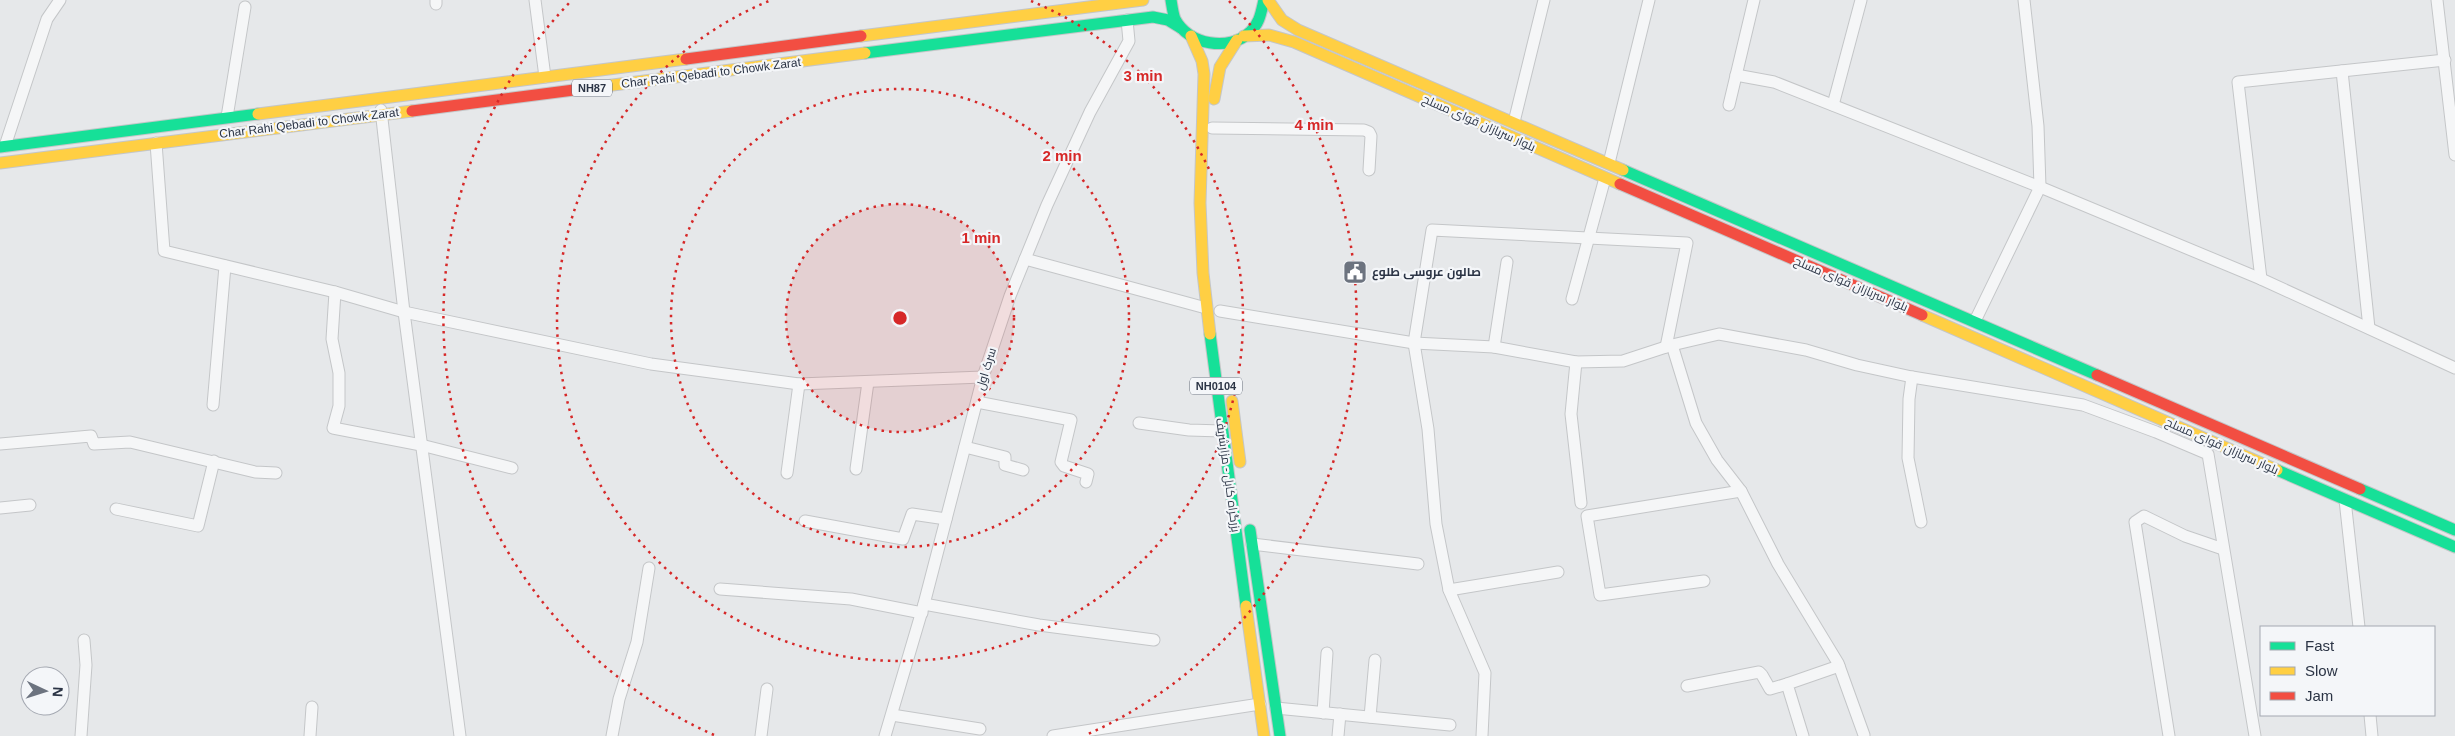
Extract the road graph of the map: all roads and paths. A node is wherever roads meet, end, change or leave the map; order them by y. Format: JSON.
{"nodes":[{"id":1,"x":60,"y":0,"type":"edge"},
{"id":2,"x":535,"y":0,"type":"edge"},
{"id":3,"x":1143,"y":0,"type":"edge"},
{"id":4,"x":1171,"y":0,"type":"edge"},
{"id":5,"x":1264,"y":0,"type":"edge"},
{"id":6,"x":1268,"y":0,"type":"edge"},
{"id":7,"x":1544,"y":0,"type":"edge"},
{"id":8,"x":1649,"y":0,"type":"edge"},
{"id":9,"x":1754,"y":0,"type":"edge"},
{"id":10,"x":1861,"y":0,"type":"edge"},
{"id":11,"x":2024,"y":0,"type":"edge"},
{"id":12,"x":2437,"y":0,"type":"edge"},
{"id":13,"x":245,"y":7,"type":"dead end"},
{"id":14,"x":1127,"y":20,"type":"junction"},
{"id":15,"x":1181,"y":28,"type":"junction"},
{"id":16,"x":1191,"y":36,"type":"junction"},
{"id":17,"x":1240,"y":38,"type":"junction"},
{"id":18,"x":2445,"y":60,"type":"junction"},
{"id":19,"x":2342,"y":71,"type":"junction"},
{"id":20,"x":1736,"y":75,"type":"junction"},
{"id":21,"x":544,"y":76,"type":"junction"},
{"id":22,"x":380,"y":98,"type":"junction"},
{"id":23,"x":1729,"y":105,"type":"dead end"},
{"id":24,"x":1833,"y":105,"type":"junction"},
{"id":25,"x":381,"y":114,"type":"junction"},
{"id":26,"x":227,"y":117,"type":"junction"},
{"id":27,"x":1514,"y":122,"type":"junction"},
{"id":28,"x":1212,"y":128,"type":"junction"},
{"id":29,"x":156,"y":143,"type":"junction"},
{"id":30,"x":2,"y":146,"type":"edge"},
{"id":31,"x":2455,"y":155,"type":"edge"},
{"id":32,"x":0,"y":163,"type":"edge"},
{"id":33,"x":1609,"y":163,"type":"junction"},
{"id":34,"x":1369,"y":170,"type":"dead end"},
{"id":35,"x":1605,"y":178,"type":"junction"},
{"id":36,"x":2040,"y":188,"type":"junction"},
{"id":37,"x":1212,"y":193,"type":"dead end"},
{"id":38,"x":1590,"y":238,"type":"junction"},
{"id":39,"x":1025,"y":259,"type":"junction"},
{"id":40,"x":1507,"y":262,"type":"dead end"},
{"id":41,"x":225,"y":266,"type":"junction"},
{"id":42,"x":2261,"y":279,"type":"junction"},
{"id":43,"x":335,"y":292,"type":"junction"},
{"id":44,"x":1572,"y":299,"type":"dead end"},
{"id":45,"x":1206,"y":308,"type":"junction"},
{"id":46,"x":404,"y":312,"type":"junction"},
{"id":47,"x":1220,"y":312,"type":"dead end"},
{"id":48,"x":1975,"y":321,"type":"junction"},
{"id":49,"x":2369,"y":328,"type":"junction"},
{"id":50,"x":1414,"y":343,"type":"junction"},
{"id":51,"x":1494,"y":346,"type":"junction"},
{"id":52,"x":1669,"y":346,"type":"junction"},
{"id":53,"x":1576,"y":362,"type":"junction"},
{"id":54,"x":2455,"y":368,"type":"edge"},
{"id":55,"x":1912,"y":377,"type":"junction"},
{"id":56,"x":983,"y":378,"type":"junction"},
{"id":57,"x":868,"y":382,"type":"junction"},
{"id":58,"x":799,"y":384,"type":"junction"},
{"id":59,"x":1230,"y":389,"type":"dead end"},
{"id":60,"x":977,"y":402,"type":"junction"},
{"id":61,"x":213,"y":404,"type":"dead end"},
{"id":62,"x":1139,"y":422,"type":"dead end"},
{"id":63,"x":1222,"y":431,"type":"junction"},
{"id":64,"x":0,"y":444,"type":"edge"},
{"id":65,"x":421,"y":445,"type":"junction"},
{"id":66,"x":965,"y":447,"type":"junction"},
{"id":67,"x":214,"y":461,"type":"junction"},
{"id":68,"x":512,"y":468,"type":"dead end"},
{"id":69,"x":856,"y":469,"type":"dead end"},
{"id":70,"x":1023,"y":470,"type":"dead end"},
{"id":71,"x":276,"y":473,"type":"dead end"},
{"id":72,"x":787,"y":473,"type":"dead end"},
{"id":73,"x":1242,"y":476,"type":"dead end"},
{"id":74,"x":1086,"y":482,"type":"dead end"},
{"id":75,"x":1741,"y":491,"type":"junction"},
{"id":76,"x":2345,"y":500,"type":"junction"},
{"id":77,"x":1582,"y":503,"type":"dead end"},
{"id":78,"x":30,"y":505,"type":"dead end"},
{"id":79,"x":0,"y":508,"type":"edge"},
{"id":80,"x":116,"y":510,"type":"dead end"},
{"id":81,"x":1248,"y":515,"type":"dead end"},
{"id":82,"x":946,"y":519,"type":"junction"},
{"id":83,"x":806,"y":521,"type":"dead end"},
{"id":84,"x":1921,"y":522,"type":"dead end"},
{"id":85,"x":2455,"y":530,"type":"edge"},
{"id":86,"x":1252,"y":544,"type":"junction"},
{"id":87,"x":2455,"y":547,"type":"edge"},
{"id":88,"x":2223,"y":549,"type":"junction"},
{"id":89,"x":1418,"y":564,"type":"dead end"},
{"id":90,"x":649,"y":568,"type":"dead end"},
{"id":91,"x":1558,"y":572,"type":"dead end"},
{"id":92,"x":1704,"y":581,"type":"dead end"},
{"id":93,"x":720,"y":589,"type":"dead end"},
{"id":94,"x":1450,"y":590,"type":"junction"},
{"id":95,"x":923,"y":608,"type":"junction"},
{"id":96,"x":2359,"y":626,"type":"edge"},
{"id":97,"x":84,"y":640,"type":"dead end"},
{"id":98,"x":1154,"y":640,"type":"dead end"},
{"id":99,"x":1327,"y":653,"type":"dead end"},
{"id":100,"x":1375,"y":660,"type":"dead end"},
{"id":101,"x":1839,"y":666,"type":"junction"},
{"id":102,"x":1787,"y":684,"type":"junction"},
{"id":103,"x":1687,"y":686,"type":"dead end"},
{"id":104,"x":767,"y":689,"type":"dead end"},
{"id":105,"x":1260,"y":704,"type":"junction"},
{"id":106,"x":312,"y":707,"type":"dead end"},
{"id":107,"x":1276,"y":708,"type":"junction"},
{"id":108,"x":1323,"y":712,"type":"junction"},
{"id":109,"x":1340,"y":714,"type":"junction"},
{"id":110,"x":892,"y":715,"type":"junction"},
{"id":111,"x":2370,"y":716,"type":"edge"},
{"id":112,"x":1370,"y":717,"type":"junction"},
{"id":113,"x":1450,"y":725,"type":"dead end"},
{"id":114,"x":980,"y":729,"type":"dead end"},
{"id":115,"x":1108,"y":732,"type":"edge"},
{"id":116,"x":1864,"y":735,"type":"edge"},
{"id":117,"x":81,"y":736,"type":"edge"},
{"id":118,"x":310,"y":736,"type":"edge"},
{"id":119,"x":460,"y":736,"type":"edge"},
{"id":120,"x":612,"y":736,"type":"edge"},
{"id":121,"x":761,"y":736,"type":"edge"},
{"id":122,"x":885,"y":736,"type":"edge"},
{"id":123,"x":1052,"y":736,"type":"edge"},
{"id":124,"x":1264,"y":736,"type":"edge"},
{"id":125,"x":1280,"y":736,"type":"edge"},
{"id":126,"x":1338,"y":736,"type":"edge"},
{"id":127,"x":1482,"y":736,"type":"edge"},
{"id":128,"x":1803,"y":736,"type":"edge"},
{"id":129,"x":2169,"y":736,"type":"edge"},
{"id":130,"x":2255,"y":736,"type":"edge"},
{"id":131,"x":2372,"y":736,"type":"edge"}],
"edges":[{"from":1,"to":30,"type":"street"},
{"from":2,"to":21,"type":"street"},
{"from":3,"to":21,"type":"main road","name":"Char Rahi Qebadi to Chowk Zarat","number":"NH87"},
{"from":4,"to":15,"type":"main road"},
{"from":5,"to":17,"type":"main road"},
{"from":6,"to":27,"type":"main road","name":"بلوار سربازان قوای مسلح"},
{"from":7,"to":27,"type":"street"},
{"from":8,"to":33,"type":"street"},
{"from":9,"to":20,"type":"street"},
{"from":10,"to":24,"type":"street"},
{"from":11,"to":36,"type":"street"},
{"from":12,"to":18,"type":"street"},
{"from":13,"to":26,"type":"street"},
{"from":14,"to":15,"type":"main road","name":"Char Rahi Qebadi to Chowk Zarat","number":"NH87"},
{"from":14,"to":25,"type":"main road","name":"Char Rahi Qebadi to Chowk Zarat","number":"NH87"},
{"from":14,"to":39,"type":"street","name":"سرک اول"},
{"from":15,"to":16,"type":"main road","name":"Char Rahi Qebadi to Chowk Zarat"},
{"from":16,"to":17,"type":"main road","name":"بلوار سربازان قوای مسلح"},
{"from":16,"to":45,"type":"main road","name":"بزرگراه کابل - مزارشریف","number":"NH0104"},
{"from":17,"to":28,"type":"main road"},
{"from":17,"to":35,"type":"main road","name":"بلوار سربازان قوای مسلح"},
{"from":18,"to":19,"type":"street"},
{"from":18,"to":31,"type":"street"},
{"from":19,"to":42,"type":"street"},
{"from":19,"to":49,"type":"street"},
{"from":20,"to":23,"type":"street"},
{"from":20,"to":24,"type":"street"},
{"from":21,"to":22,"type":"main road","name":"Char Rahi Qebadi to Chowk Zarat","number":"NH87"},
{"from":22,"to":25,"type":"street"},
{"from":22,"to":26,"type":"main road","name":"Char Rahi Qebadi to Chowk Zarat","number":"NH87"},
{"from":24,"to":36,"type":"street"},
{"from":25,"to":29,"type":"main road","name":"Char Rahi Qebadi to Chowk Zarat","number":"NH87"},
{"from":25,"to":46,"type":"street"},
{"from":26,"to":30,"type":"main road","name":"Char Rahi Qebadi to Chowk Zarat","number":"NH87"},
{"from":27,"to":33,"type":"main road","name":"بلوار سربازان قوای مسلح"},
{"from":28,"to":34,"type":"street"},
{"from":28,"to":37,"type":"main road"},
{"from":29,"to":32,"type":"main road","name":"Char Rahi Qebadi to Chowk Zarat","number":"NH87"},
{"from":29,"to":41,"type":"street"},
{"from":33,"to":48,"type":"main road","name":"بلوار سربازان قوای مسلح"},
{"from":35,"to":38,"type":"street"},
{"from":35,"to":76,"type":"main road","name":"بلوار سربازان قوای مسلح"},
{"from":36,"to":42,"type":"street"},
{"from":36,"to":48,"type":"street"},
{"from":38,"to":44,"type":"street"},
{"from":38,"to":50,"type":"street"},
{"from":38,"to":52,"type":"street"},
{"from":39,"to":45,"type":"street"},
{"from":39,"to":56,"type":"street","name":"سرک اول"},
{"from":40,"to":51,"type":"street"},
{"from":41,"to":43,"type":"street"},
{"from":41,"to":61,"type":"street"},
{"from":42,"to":49,"type":"street"},
{"from":43,"to":46,"type":"street"},
{"from":43,"to":65,"type":"street"},
{"from":45,"to":63,"type":"main road","name":"بزرگراه کابل - مزارشریف","number":"NH0104"},
{"from":46,"to":58,"type":"street"},
{"from":46,"to":65,"type":"street"},
{"from":47,"to":50,"type":"street"},
{"from":48,"to":85,"type":"main road","name":"بلوار سربازان قوای مسلح"},
{"from":49,"to":54,"type":"street"},
{"from":50,"to":51,"type":"street"},
{"from":50,"to":94,"type":"street"},
{"from":51,"to":53,"type":"street"},
{"from":52,"to":53,"type":"street"},
{"from":52,"to":55,"type":"street"},
{"from":52,"to":75,"type":"street"},
{"from":53,"to":77,"type":"street"},
{"from":55,"to":84,"type":"street"},
{"from":55,"to":88,"type":"street"},
{"from":56,"to":57,"type":"street"},
{"from":56,"to":60,"type":"street","name":"سرک اول"},
{"from":57,"to":58,"type":"street"},
{"from":57,"to":69,"type":"street"},
{"from":58,"to":72,"type":"street"},
{"from":59,"to":73,"type":"main road","name":"بزرگراه کابل - مزارشریف","number":"NH0104"},
{"from":60,"to":66,"type":"street","name":"سرک اول"},
{"from":60,"to":74,"type":"street"},
{"from":62,"to":63,"type":"street"},
{"from":63,"to":105,"type":"main road","name":"بزرگراه کابل - مزارشریف","number":"NH0104"},
{"from":64,"to":67,"type":"street"},
{"from":65,"to":68,"type":"street"},
{"from":65,"to":119,"type":"street"},
{"from":66,"to":70,"type":"street"},
{"from":66,"to":82,"type":"street","name":"سرک اول"},
{"from":67,"to":71,"type":"street"},
{"from":67,"to":80,"type":"street"},
{"from":75,"to":92,"type":"street"},
{"from":75,"to":101,"type":"street"},
{"from":76,"to":87,"type":"main road","name":"بلوار سربازان قوای مسلح"},
{"from":76,"to":96,"type":"street"},
{"from":78,"to":79,"type":"street"},
{"from":81,"to":86,"type":"main road","name":"بزرگراه کابل - مزارشریف"},
{"from":82,"to":83,"type":"street"},
{"from":82,"to":95,"type":"street","name":"سرک اول"},
{"from":86,"to":89,"type":"street"},
{"from":86,"to":107,"type":"main road","name":"بزرگراه کابل - مزارشریف"},
{"from":88,"to":129,"type":"street"},
{"from":88,"to":130,"type":"street"},
{"from":90,"to":120,"type":"street"},
{"from":91,"to":94,"type":"street"},
{"from":93,"to":95,"type":"street"},
{"from":94,"to":127,"type":"street"},
{"from":95,"to":98,"type":"street"},
{"from":95,"to":110,"type":"street","name":"سرک اول"},
{"from":97,"to":117,"type":"street"},
{"from":99,"to":108,"type":"street"},
{"from":100,"to":112,"type":"street"},
{"from":101,"to":102,"type":"street"},
{"from":101,"to":116,"type":"street"},
{"from":102,"to":103,"type":"street"},
{"from":102,"to":128,"type":"street"},
{"from":104,"to":121,"type":"street"},
{"from":105,"to":115,"type":"street"},
{"from":105,"to":124,"type":"main road","name":"بزرگراه کابل - مزارشریف","number":"NH0104"},
{"from":106,"to":118,"type":"street"},
{"from":107,"to":108,"type":"street"},
{"from":107,"to":125,"type":"main road","name":"بزرگراه کابل - مزارشریف"},
{"from":108,"to":109,"type":"street"},
{"from":109,"to":112,"type":"street"},
{"from":109,"to":126,"type":"street"},
{"from":110,"to":114,"type":"street"},
{"from":110,"to":122,"type":"street","name":"سرک اول"},
{"from":111,"to":131,"type":"street"},
{"from":112,"to":113,"type":"street"},
{"from":115,"to":123,"type":"street"}]}
